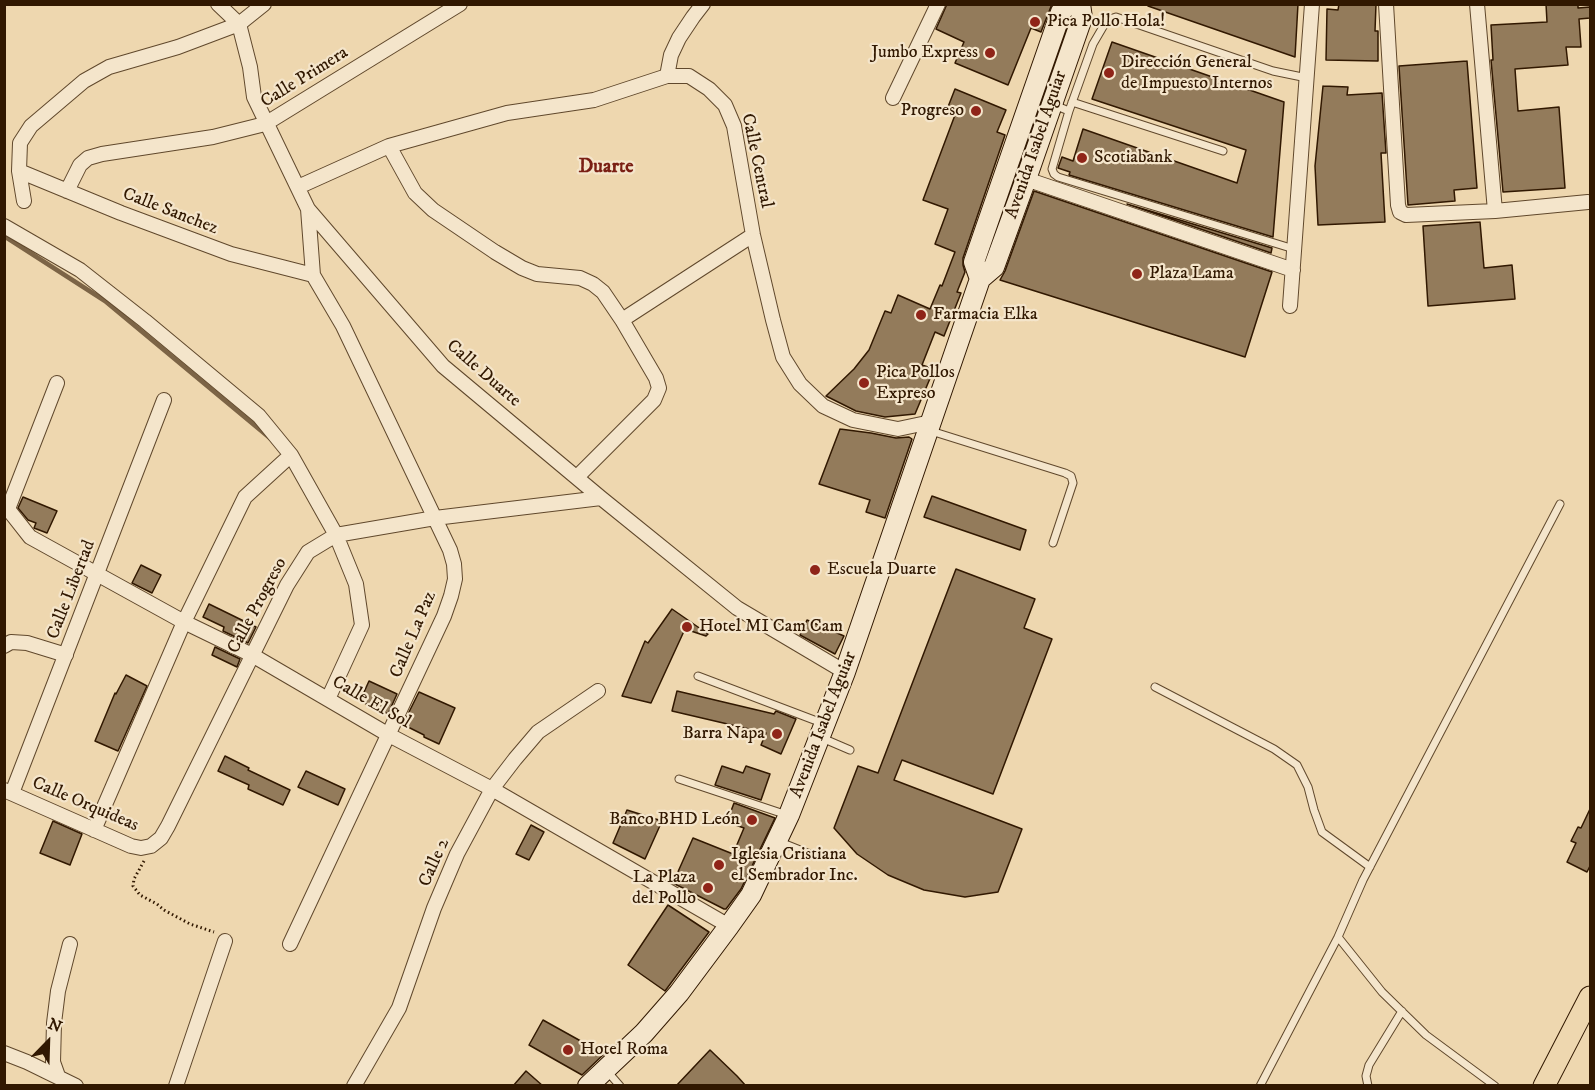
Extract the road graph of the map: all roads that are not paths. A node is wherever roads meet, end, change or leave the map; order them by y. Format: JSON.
{"nodes":[{"id":1,"x":218,"y":4,"type":"edge"},
{"id":2,"x":264,"y":4,"type":"edge"},
{"id":3,"x":460,"y":4,"type":"edge"},
{"id":4,"x":703,"y":4,"type":"edge"},
{"id":5,"x":938,"y":4,"type":"edge"},
{"id":6,"x":1068,"y":4,"type":"edge"},
{"id":7,"x":1080,"y":4,"type":"edge"},
{"id":8,"x":1312,"y":4,"type":"edge"},
{"id":9,"x":1386,"y":4,"type":"edge"},
{"id":10,"x":1477,"y":4,"type":"edge"},
{"id":11,"x":238,"y":24,"type":"junction"},
{"id":12,"x":667,"y":76,"type":"junction"},
{"id":13,"x":1307,"y":78,"type":"junction"},
{"id":14,"x":893,"y":98,"type":"dead end"},
{"id":15,"x":1072,"y":102,"type":"junction"},
{"id":16,"x":1061,"y":107,"type":"junction"},
{"id":17,"x":265,"y":124,"type":"junction"},
{"id":18,"x":389,"y":146,"type":"junction"},
{"id":19,"x":1223,"y":151,"type":"dead end"},
{"id":20,"x":19,"y":171,"type":"junction"},
{"id":21,"x":1006,"y":172,"type":"junction"},
{"id":22,"x":1026,"y":179,"type":"junction"},
{"id":23,"x":298,"y":187,"type":"junction"},
{"id":24,"x":67,"y":190,"type":"junction"},
{"id":25,"x":24,"y":201,"type":"dead end"},
{"id":26,"x":1588,"y":202,"type":"dead end"},
{"id":27,"x":308,"y":209,"type":"junction"},
{"id":28,"x":1495,"y":211,"type":"junction"},
{"id":29,"x":4,"y":226,"type":"edge"},
{"id":30,"x":753,"y":235,"type":"junction"},
{"id":31,"x":1294,"y":249,"type":"junction"},
{"id":32,"x":1293,"y":270,"type":"junction"},
{"id":33,"x":313,"y":275,"type":"junction"},
{"id":34,"x":980,"y":279,"type":"junction"},
{"id":35,"x":1290,"y":306,"type":"dead end"},
{"id":36,"x":622,"y":320,"type":"junction"},
{"id":37,"x":57,"y":383,"type":"dead end"},
{"id":38,"x":164,"y":400,"type":"dead end"},
{"id":39,"x":930,"y":426,"type":"junction"},
{"id":40,"x":291,"y":455,"type":"junction"},
{"id":41,"x":578,"y":477,"type":"junction"},
{"id":42,"x":601,"y":498,"type":"junction"},
{"id":43,"x":1560,"y":504,"type":"dead end"},
{"id":44,"x":6,"y":507,"type":"edge"},
{"id":45,"x":435,"y":518,"type":"junction"},
{"id":46,"x":336,"y":536,"type":"junction"},
{"id":47,"x":1053,"y":543,"type":"dead end"},
{"id":48,"x":97,"y":573,"type":"junction"},
{"id":49,"x":184,"y":622,"type":"junction"},
{"id":50,"x":4,"y":646,"type":"edge"},
{"id":51,"x":66,"y":655,"type":"junction"},
{"id":52,"x":252,"y":655,"type":"junction"},
{"id":53,"x":845,"y":672,"type":"junction"},
{"id":54,"x":698,"y":676,"type":"dead end"},
{"id":55,"x":1155,"y":687,"type":"dead end"},
{"id":56,"x":598,"y":691,"type":"dead end"},
{"id":57,"x":328,"y":699,"type":"junction"},
{"id":58,"x":823,"y":731,"type":"junction"},
{"id":59,"x":389,"y":735,"type":"junction"},
{"id":60,"x":850,"y":750,"type":"dead end"},
{"id":61,"x":679,"y":780,"type":"dead end"},
{"id":62,"x":492,"y":789,"type":"junction"},
{"id":63,"x":8,"y":791,"type":"edge"},
{"id":64,"x":789,"y":815,"type":"junction"},
{"id":65,"x":94,"y":830,"type":"junction"},
{"id":66,"x":777,"y":841,"type":"junction"},
{"id":67,"x":151,"y":846,"type":"joint"},
{"id":68,"x":810,"y":854,"type":"dead end"},
{"id":69,"x":1370,"y":867,"type":"junction"},
{"id":70,"x":729,"y":926,"type":"junction"},
{"id":71,"x":1338,"y":937,"type":"junction"},
{"id":72,"x":225,"y":941,"type":"road end"},
{"id":73,"x":70,"y":944,"type":"dead end"},
{"id":74,"x":290,"y":944,"type":"dead end"},
{"id":75,"x":1590,"y":997,"type":"edge"},
{"id":76,"x":1402,"y":1011,"type":"junction"},
{"id":77,"x":4,"y":1053,"type":"edge"},
{"id":78,"x":605,"y":1069,"type":"junction"},
{"id":79,"x":58,"y":1076,"type":"junction"},
{"id":80,"x":76,"y":1086,"type":"edge"},
{"id":81,"x":176,"y":1086,"type":"edge"},
{"id":82,"x":354,"y":1086,"type":"edge"},
{"id":83,"x":588,"y":1086,"type":"edge"},
{"id":84,"x":620,"y":1086,"type":"edge"},
{"id":85,"x":1260,"y":1086,"type":"edge"},
{"id":86,"x":1368,"y":1086,"type":"edge"},
{"id":87,"x":1495,"y":1086,"type":"edge"},
{"id":88,"x":1544,"y":1086,"type":"edge"}],
"edges":[{"from":1,"to":11,"type":"street","name":"Calle Duarte"},
{"from":2,"to":11,"type":"street"},
{"from":3,"to":17,"type":"street","name":"Calle Primera"},
{"from":4,"to":12,"type":"street"},
{"from":5,"to":14,"type":"street"},
{"from":6,"to":21,"type":"main road","name":"Avenida Isabel Aguiar"},
{"from":7,"to":16,"type":"main road","name":"Avenida Isabel Aguiar"},
{"from":8,"to":13,"type":"street"},
{"from":9,"to":28,"type":"street"},
{"from":10,"to":28,"type":"street"},
{"from":11,"to":17,"type":"street","name":"Calle Duarte"},
{"from":11,"to":20,"type":"street"},
{"from":12,"to":18,"type":"street","name":"Calle Central"},
{"from":12,"to":30,"type":"street","name":"Calle Central"},
{"from":13,"to":15,"type":"lane"},
{"from":13,"to":31,"type":"street"},
{"from":15,"to":16,"type":"lane"},
{"from":15,"to":19,"type":"lane"},
{"from":16,"to":22,"type":"main road","name":"Avenida Isabel Aguiar"},
{"from":16,"to":31,"type":"lane"},
{"from":17,"to":23,"type":"street","name":"Calle Duarte"},
{"from":17,"to":24,"type":"street","name":"Calle Primera"},
{"from":18,"to":23,"type":"street","name":"Calle Central"},
{"from":18,"to":36,"type":"street"},
{"from":20,"to":24,"type":"street","name":"Calle Sanchez"},
{"from":20,"to":25,"type":"street"},
{"from":21,"to":22,"type":"main road"},
{"from":21,"to":34,"type":"main road","name":"Avenida Isabel Aguiar"},
{"from":22,"to":32,"type":"street"},
{"from":22,"to":34,"type":"main road","name":"Avenida Isabel Aguiar"},
{"from":23,"to":27,"type":"street","name":"Calle Duarte"},
{"from":24,"to":33,"type":"street","name":"Calle Sanchez"},
{"from":26,"to":28,"type":"street"},
{"from":27,"to":33,"type":"street"},
{"from":27,"to":41,"type":"street","name":"Calle Duarte"},
{"from":29,"to":40,"type":"street"},
{"from":30,"to":36,"type":"street"},
{"from":30,"to":39,"type":"street","name":"Calle Central"},
{"from":31,"to":32,"type":"street"},
{"from":32,"to":35,"type":"street"},
{"from":33,"to":45,"type":"street","name":"Calle La Paz"},
{"from":34,"to":39,"type":"main road","name":"Avenida Isabel Aguiar"},
{"from":36,"to":41,"type":"street"},
{"from":37,"to":44,"type":"street"},
{"from":38,"to":48,"type":"street","name":"Calle Libertad"},
{"from":39,"to":47,"type":"lane"},
{"from":39,"to":53,"type":"main road","name":"Avenida Isabel Aguiar"},
{"from":40,"to":46,"type":"street"},
{"from":40,"to":49,"type":"street"},
{"from":41,"to":42,"type":"street","name":"Calle Duarte"},
{"from":42,"to":45,"type":"street","name":"Calle Progreso"},
{"from":42,"to":53,"type":"street","name":"Calle Duarte"},
{"from":43,"to":69,"type":"lane"},
{"from":44,"to":48,"type":"street","name":"Calle El Sol"},
{"from":45,"to":46,"type":"street","name":"Calle Progreso"},
{"from":45,"to":59,"type":"street","name":"Calle La Paz"},
{"from":46,"to":52,"type":"street","name":"Calle Progreso"},
{"from":46,"to":57,"type":"street"},
{"from":48,"to":49,"type":"street","name":"Calle El Sol"},
{"from":48,"to":51,"type":"street","name":"Calle Libertad"},
{"from":49,"to":52,"type":"street","name":"Calle El Sol"},
{"from":49,"to":65,"type":"street"},
{"from":50,"to":51,"type":"street"},
{"from":51,"to":63,"type":"street","name":"Calle Libertad"},
{"from":52,"to":57,"type":"street","name":"Calle El Sol"},
{"from":52,"to":67,"type":"street","name":"Calle Progreso"},
{"from":53,"to":58,"type":"main road","name":"Avenida Isabel Aguiar"},
{"from":54,"to":58,"type":"lane"},
{"from":55,"to":69,"type":"lane"},
{"from":56,"to":62,"type":"street","name":"Calle 2"},
{"from":57,"to":59,"type":"street","name":"Calle El Sol"},
{"from":58,"to":60,"type":"lane"},
{"from":58,"to":64,"type":"main road","name":"Avenida Isabel Aguiar"},
{"from":59,"to":62,"type":"street","name":"Calle El Sol"},
{"from":59,"to":74,"type":"street","name":"Calle La Paz"},
{"from":61,"to":64,"type":"lane"},
{"from":62,"to":70,"type":"street","name":"Calle El Sol"},
{"from":62,"to":82,"type":"street","name":"Calle 2"},
{"from":63,"to":65,"type":"street","name":"Calle Orquideas"},
{"from":64,"to":66,"type":"main road","name":"Avenida Isabel Aguiar"},
{"from":65,"to":67,"type":"street","name":"Calle Orquideas"},
{"from":66,"to":68,"type":"lane"},
{"from":66,"to":70,"type":"main road","name":"Avenida Isabel Aguiar"},
{"from":69,"to":71,"type":"lane"},
{"from":70,"to":78,"type":"main road","name":"Avenida Isabel Aguiar"},
{"from":71,"to":76,"type":"lane"},
{"from":71,"to":85,"type":"lane"},
{"from":72,"to":81,"type":"street"},
{"from":73,"to":79,"type":"street"},
{"from":75,"to":88,"type":"main road"},
{"from":76,"to":86,"type":"lane"},
{"from":76,"to":87,"type":"lane"},
{"from":77,"to":79,"type":"street"},
{"from":78,"to":83,"type":"main road","name":"Avenida Isabel Aguiar"},
{"from":78,"to":84,"type":"lane"},
{"from":79,"to":80,"type":"street"}]}
